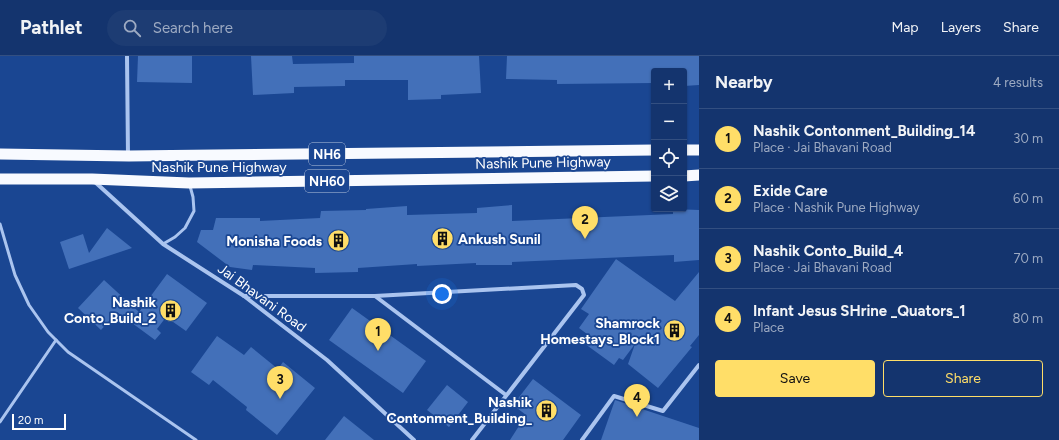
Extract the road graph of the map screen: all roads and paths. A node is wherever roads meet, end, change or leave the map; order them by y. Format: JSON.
{"nodes":[{"id":1,"x":127,"y":56,"type":"edge"},
{"id":2,"x":651,"y":150,"type":"edge"},
{"id":3,"x":687,"y":150,"type":"edge"},
{"id":4,"x":699,"y":150,"type":"edge"},
{"id":5,"x":0,"y":154,"type":"edge"},
{"id":6,"x":128,"y":156,"type":"junction"},
{"id":7,"x":699,"y":175,"type":"edge"},
{"id":8,"x":651,"y":176,"type":"edge"},
{"id":9,"x":687,"y":176,"type":"edge"},
{"id":10,"x":0,"y":179,"type":"edge"},
{"id":11,"x":92,"y":179,"type":"junction"},
{"id":12,"x":189,"y":183,"type":"junction"},
{"id":13,"x":0,"y":224,"type":"edge"},
{"id":14,"x":163,"y":244,"type":"junction"},
{"id":15,"x":244,"y":296,"type":"junction"},
{"id":16,"x":376,"y":296,"type":"junction"},
{"id":17,"x":56,"y":340,"type":"junction"},
{"id":18,"x":699,"y":365,"type":"edge"},
{"id":19,"x":506,"y":395,"type":"junction"},
{"id":20,"x":0,"y":422,"type":"edge"},
{"id":21,"x":196,"y":440,"type":"edge"},
{"id":22,"x":414,"y":440,"type":"edge"},
{"id":23,"x":472,"y":440,"type":"edge"},
{"id":24,"x":582,"y":440,"type":"edge"}],
"edges":[{"from":1,"to":6,"type":"street"},
{"from":2,"to":6,"type":"highway","name":"Nashik Pune Highway","number":"NH6"},
{"from":3,"to":4,"type":"highway"},
{"from":5,"to":6,"type":"highway","name":"Nashik Pune Highway","number":"NH6"},
{"from":7,"to":9,"type":"highway"},
{"from":8,"to":12,"type":"highway","name":"Nashik Pune Highway","number":"NH60"},
{"from":10,"to":11,"type":"highway","name":"Nashik Pune Highway","number":"NH60"},
{"from":11,"to":12,"type":"highway","name":"Nashik Pune Highway","number":"NH60"},
{"from":11,"to":14,"type":"street","name":"Jai Bhavani Road"},
{"from":12,"to":14,"type":"lane"},
{"from":13,"to":17,"type":"lane"},
{"from":14,"to":15,"type":"street","name":"Jai Bhavani Road"},
{"from":15,"to":16,"type":"street"},
{"from":15,"to":22,"type":"street","name":"Jai Bhavani Road"},
{"from":16,"to":19,"type":"street"},
{"from":16,"to":19,"type":"street"},
{"from":17,"to":20,"type":"lane"},
{"from":17,"to":21,"type":"lane"},
{"from":18,"to":24,"type":"street"},
{"from":19,"to":23,"type":"street"}]}
